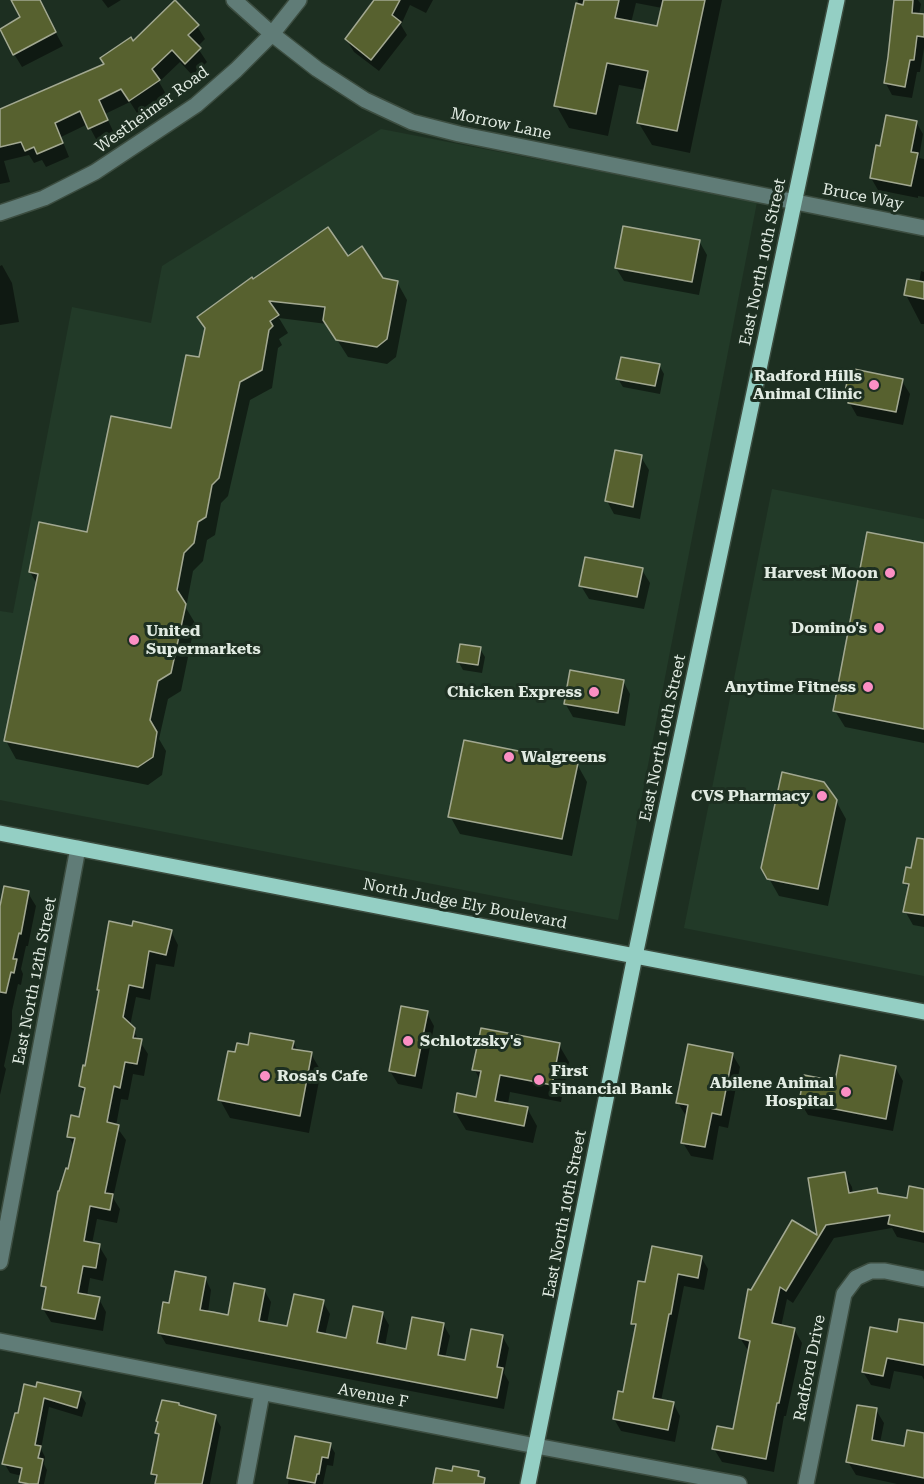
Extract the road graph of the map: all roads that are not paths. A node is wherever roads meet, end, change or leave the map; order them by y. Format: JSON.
{"nodes":[{"id":1,"x":234,"y":0,"type":"edge"},
{"id":2,"x":299,"y":0,"type":"edge"},
{"id":3,"x":837,"y":0,"type":"edge"},
{"id":4,"x":272,"y":34,"type":"junction"},
{"id":5,"x":795,"y":202,"type":"junction"},
{"id":6,"x":0,"y":213,"type":"edge"},
{"id":7,"x":924,"y":228,"type":"edge"},
{"id":8,"x":0,"y":833,"type":"edge"},
{"id":9,"x":78,"y":848,"type":"junction"},
{"id":10,"x":635,"y":956,"type":"junction"},
{"id":11,"x":924,"y":1012,"type":"edge"},
{"id":12,"x":0,"y":1262,"type":"edge"},
{"id":13,"x":924,"y":1279,"type":"edge"},
{"id":14,"x":0,"y":1341,"type":"edge"},
{"id":15,"x":262,"y":1393,"type":"junction"},
{"id":16,"x":536,"y":1446,"type":"junction"},
{"id":17,"x":245,"y":1484,"type":"edge"},
{"id":18,"x":528,"y":1484,"type":"edge"},
{"id":19,"x":739,"y":1484,"type":"edge"},
{"id":20,"x":807,"y":1484,"type":"edge"}],
"edges":[{"from":1,"to":4,"type":"street","name":"Morrow Lane"},
{"from":2,"to":4,"type":"street","name":"Westheimer Road"},
{"from":3,"to":5,"type":"main road","name":"East North 10th Street"},
{"from":4,"to":5,"type":"street","name":"Morrow Lane"},
{"from":4,"to":6,"type":"street","name":"Westheimer Road"},
{"from":5,"to":7,"type":"street","name":"Bruce Way"},
{"from":5,"to":10,"type":"main road","name":"East North 10th Street"},
{"from":8,"to":9,"type":"main road","name":"North Judge Ely Boulevard"},
{"from":9,"to":10,"type":"main road","name":"North Judge Ely Boulevard"},
{"from":9,"to":12,"type":"street","name":"East North 12th Street"},
{"from":10,"to":11,"type":"main road","name":"North Judge Ely Boulevard"},
{"from":10,"to":16,"type":"main road","name":"East North 10th Street"},
{"from":13,"to":20,"type":"street","name":"Radford Drive"},
{"from":14,"to":15,"type":"street","name":"Avenue F"},
{"from":15,"to":16,"type":"street","name":"Avenue F"},
{"from":15,"to":17,"type":"street"},
{"from":16,"to":18,"type":"main road","name":"East North 10th Street"},
{"from":16,"to":19,"type":"street","name":"Avenue F"}]}
